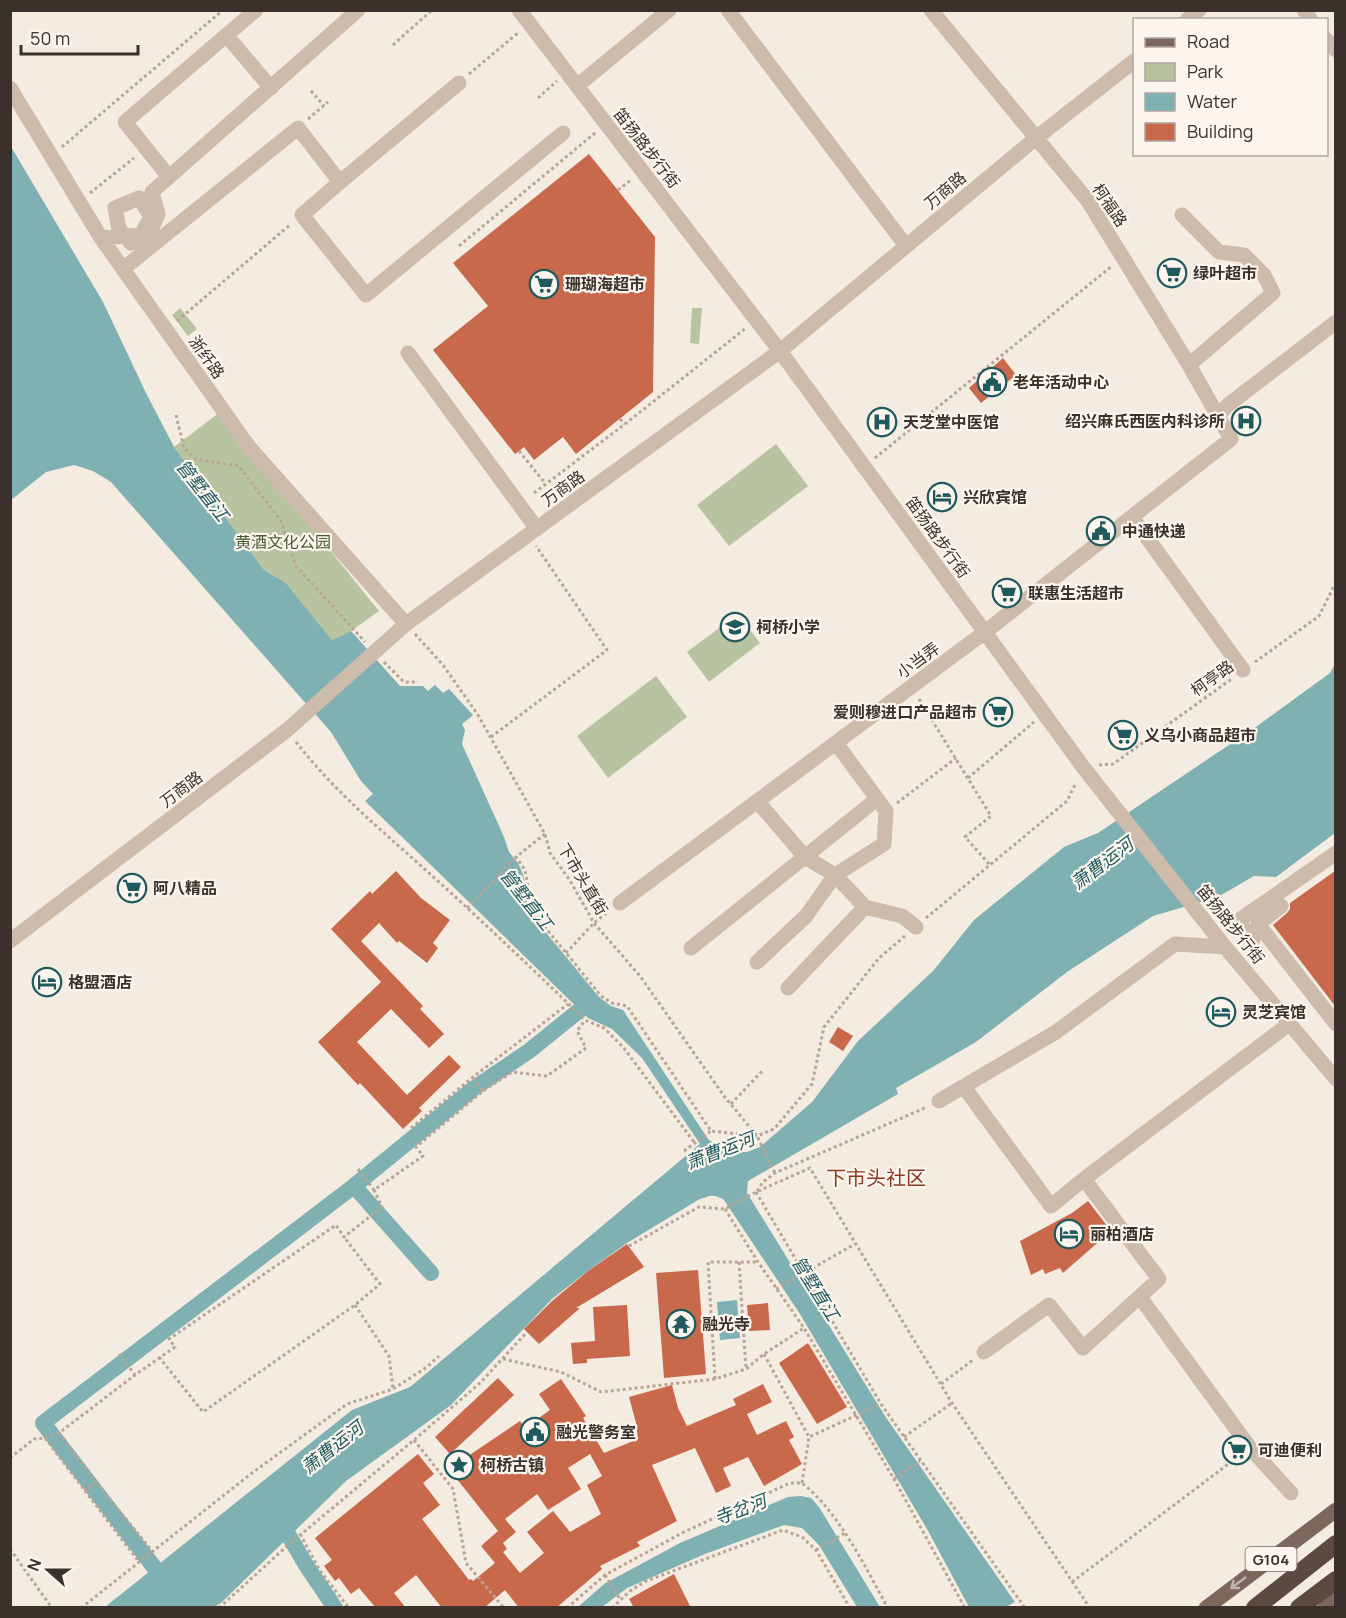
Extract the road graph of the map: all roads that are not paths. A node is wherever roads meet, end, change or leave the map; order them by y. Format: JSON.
{"nodes":[{"id":1,"x":256,"y":10,"type":"edge"},
{"id":2,"x":358,"y":10,"type":"edge"},
{"id":3,"x":519,"y":10,"type":"edge"},
{"id":4,"x":669,"y":10,"type":"edge"},
{"id":5,"x":728,"y":10,"type":"edge"},
{"id":6,"x":931,"y":10,"type":"edge"},
{"id":7,"x":226,"y":36,"type":"junction"},
{"id":8,"x":1133,"y":62,"type":"edge"},
{"id":9,"x":459,"y":83,"type":"road end"},
{"id":10,"x":577,"y":86,"type":"junction"},
{"id":11,"x":10,"y":88,"type":"edge"},
{"id":12,"x":271,"y":88,"type":"junction"},
{"id":13,"x":563,"y":133,"type":"dead end"},
{"id":14,"x":1036,"y":138,"type":"junction"},
{"id":15,"x":169,"y":177,"type":"junction"},
{"id":16,"x":340,"y":182,"type":"junction"},
{"id":17,"x":1182,"y":214,"type":"dead end"},
{"id":18,"x":101,"y":238,"type":"junction"},
{"id":19,"x":906,"y":246,"type":"junction"},
{"id":20,"x":123,"y":269,"type":"junction"},
{"id":21,"x":1335,"y":322,"type":"edge"},
{"id":22,"x":780,"y":351,"type":"junction"},
{"id":23,"x":408,"y":353,"type":"dead end"},
{"id":24,"x":1189,"y":365,"type":"junction"},
{"id":25,"x":1218,"y":415,"type":"junction"},
{"id":26,"x":1232,"y":439,"type":"joint"},
{"id":27,"x":1132,"y":517,"type":"junction"},
{"id":28,"x":533,"y":532,"type":"junction"},
{"id":29,"x":406,"y":624,"type":"junction"},
{"id":30,"x":985,"y":632,"type":"junction"},
{"id":31,"x":1243,"y":670,"type":"road end"},
{"id":32,"x":836,"y":743,"type":"junction"},
{"id":33,"x":757,"y":801,"type":"junction"},
{"id":34,"x":882,"y":805,"type":"junction"},
{"id":35,"x":1335,"y":853,"type":"edge"},
{"id":36,"x":805,"y":857,"type":"junction"},
{"id":37,"x":835,"y":875,"type":"junction"},
{"id":38,"x":620,"y":903,"type":"road end"},
{"id":39,"x":1281,"y":906,"type":"dead end"},
{"id":40,"x":865,"y":907,"type":"junction"},
{"id":41,"x":916,"y":927,"type":"road end"},
{"id":42,"x":1253,"y":939,"type":"dead end"},
{"id":43,"x":10,"y":941,"type":"edge"},
{"id":44,"x":1225,"y":947,"type":"junction"},
{"id":45,"x":691,"y":948,"type":"dead end"},
{"id":46,"x":758,"y":962,"type":"dead end"},
{"id":47,"x":788,"y":988,"type":"dead end"},
{"id":48,"x":1289,"y":1024,"type":"junction"},
{"id":49,"x":1335,"y":1024,"type":"edge"},
{"id":50,"x":1335,"y":1080,"type":"edge"},
{"id":51,"x":964,"y":1087,"type":"junction"},
{"id":52,"x":939,"y":1101,"type":"road end"},
{"id":53,"x":1084,"y":1179,"type":"junction"},
{"id":54,"x":1140,"y":1297,"type":"junction"},
{"id":55,"x":984,"y":1352,"type":"road end"},
{"id":56,"x":1291,"y":1493,"type":"dead end"},
{"id":57,"x":1335,"y":1510,"type":"edge"},
{"id":58,"x":1335,"y":1544,"type":"edge"},
{"id":59,"x":1335,"y":1580,"type":"edge"},
{"id":60,"x":1335,"y":1600,"type":"edge"},
{"id":61,"x":1206,"y":1608,"type":"edge"},
{"id":62,"x":1255,"y":1608,"type":"edge"},
{"id":63,"x":1299,"y":1608,"type":"edge"},
{"id":64,"x":1325,"y":1608,"type":"edge"}],
"edges":[{"from":1,"to":7,"type":"street"},
{"from":2,"to":12,"type":"street"},
{"from":3,"to":10,"type":"street","name":"笛扬路步行街"},
{"from":4,"to":10,"type":"street"},
{"from":5,"to":19,"type":"street"},
{"from":6,"to":14,"type":"street","name":"柯福路"},
{"from":7,"to":12,"type":"street"},
{"from":7,"to":15,"type":"street"},
{"from":8,"to":14,"type":"street","name":"万商路"},
{"from":9,"to":16,"type":"street"},
{"from":10,"to":22,"type":"street","name":"笛扬路步行街"},
{"from":11,"to":18,"type":"street","name":"浙纤路"},
{"from":12,"to":15,"type":"street"},
{"from":13,"to":16,"type":"street"},
{"from":14,"to":19,"type":"street","name":"万商路"},
{"from":14,"to":24,"type":"street","name":"柯福路"},
{"from":15,"to":18,"type":"street"},
{"from":16,"to":20,"type":"street"},
{"from":17,"to":24,"type":"street"},
{"from":18,"to":20,"type":"street","name":"浙纤路"},
{"from":19,"to":22,"type":"street","name":"万商路"},
{"from":20,"to":29,"type":"street","name":"浙纤路"},
{"from":21,"to":25,"type":"street"},
{"from":22,"to":28,"type":"street","name":"万商路"},
{"from":22,"to":30,"type":"street","name":"笛扬路步行街"},
{"from":23,"to":28,"type":"street"},
{"from":24,"to":25,"type":"street","name":"柯福路"},
{"from":25,"to":26,"type":"street","name":"柯福路"},
{"from":26,"to":27,"type":"street","name":"小当弄"},
{"from":27,"to":30,"type":"street","name":"小当弄"},
{"from":27,"to":31,"type":"street"},
{"from":28,"to":29,"type":"street","name":"万商路"},
{"from":29,"to":43,"type":"street","name":"万商路","bridge":true},
{"from":30,"to":32,"type":"street","name":"小当弄"},
{"from":30,"to":44,"type":"street","name":"笛扬路步行街"},
{"from":32,"to":33,"type":"street","name":"小当弄"},
{"from":32,"to":34,"type":"street"},
{"from":33,"to":36,"type":"street"},
{"from":33,"to":38,"type":"street","name":"小当弄"},
{"from":34,"to":36,"type":"street"},
{"from":34,"to":37,"type":"street"},
{"from":35,"to":42,"type":"street"},
{"from":36,"to":37,"type":"street"},
{"from":36,"to":45,"type":"street"},
{"from":37,"to":40,"type":"street"},
{"from":37,"to":46,"type":"street"},
{"from":39,"to":49,"type":"street"},
{"from":40,"to":41,"type":"street"},
{"from":40,"to":47,"type":"street"},
{"from":44,"to":48,"type":"street","name":"笛扬路步行街"},
{"from":44,"to":51,"type":"street"},
{"from":48,"to":50,"type":"street","name":"笛扬路步行街"},
{"from":48,"to":53,"type":"street"},
{"from":51,"to":52,"type":"street"},
{"from":51,"to":53,"type":"street"},
{"from":53,"to":54,"type":"street"},
{"from":54,"to":55,"type":"street"},
{"from":54,"to":56,"type":"street"},
{"from":57,"to":61,"type":"main road","number":"G104","one_way":true},
{"from":58,"to":62,"type":"highway"},
{"from":59,"to":63,"type":"highway"},
{"from":60,"to":64,"type":"main road"}]}
